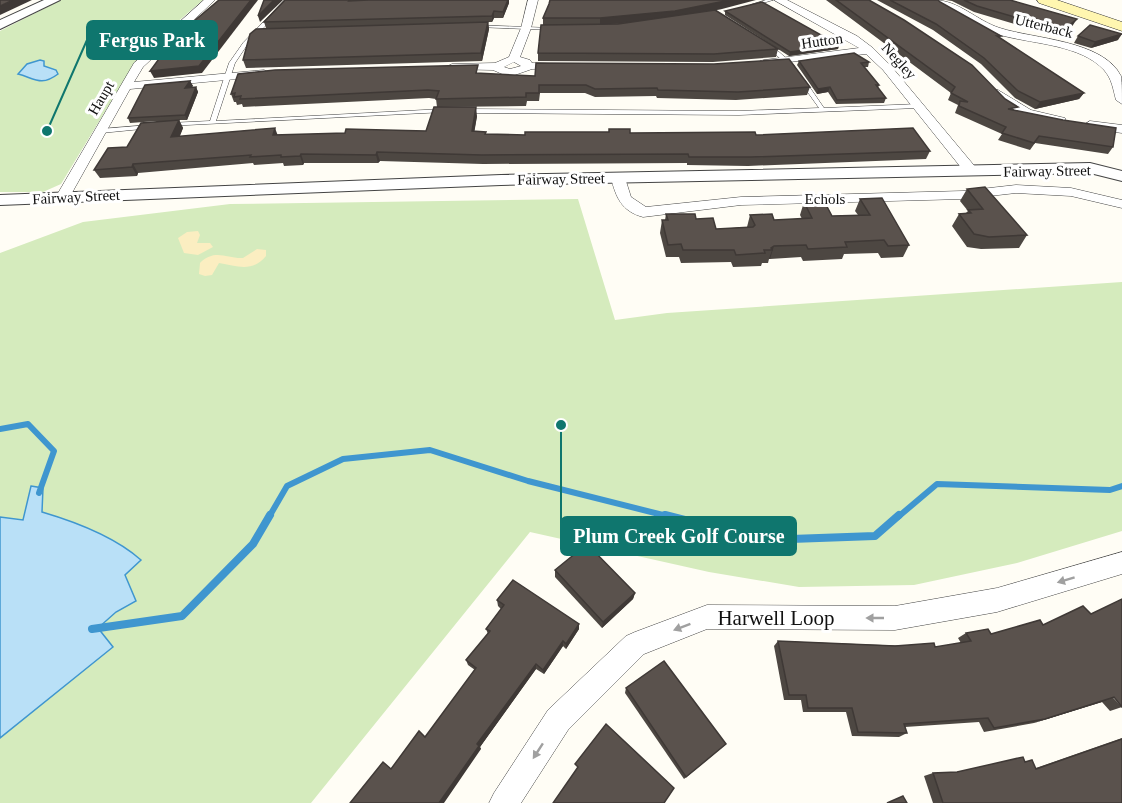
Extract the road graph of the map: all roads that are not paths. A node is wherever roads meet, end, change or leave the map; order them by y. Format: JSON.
{"nodes":[{"id":1,"x":54,"y":0,"type":"edge"},
{"id":2,"x":210,"y":0,"type":"edge"},
{"id":3,"x":288,"y":0,"type":"edge"},
{"id":4,"x":533,"y":0,"type":"edge"},
{"id":5,"x":779,"y":0,"type":"edge"},
{"id":6,"x":939,"y":0,"type":"edge"},
{"id":7,"x":1044,"y":0,"type":"edge"},
{"id":8,"x":749,"y":6,"type":"edge"},
{"id":9,"x":0,"y":25,"type":"edge"},
{"id":10,"x":468,"y":26,"type":"edge"},
{"id":11,"x":1122,"y":27,"type":"edge"},
{"id":12,"x":526,"y":28,"type":"junction"},
{"id":13,"x":561,"y":29,"type":"edge"},
{"id":14,"x":256,"y":32,"type":"junction"},
{"id":15,"x":266,"y":32,"type":"edge"},
{"id":16,"x":760,"y":41,"type":"edge"},
{"id":17,"x":868,"y":50,"type":"junction"},
{"id":18,"x":514,"y":59,"type":"junction"},
{"id":19,"x":789,"y":61,"type":"junction"},
{"id":20,"x":756,"y":64,"type":"edge"},
{"id":21,"x":498,"y":66,"type":"junction"},
{"id":22,"x":528,"y":66,"type":"junction"},
{"id":23,"x":575,"y":66,"type":"edge"},
{"id":24,"x":436,"y":67,"type":"edge"},
{"id":25,"x":278,"y":72,"type":"edge"},
{"id":26,"x":227,"y":77,"type":"junction"},
{"id":27,"x":989,"y":84,"type":"edge"},
{"id":28,"x":127,"y":86,"type":"junction"},
{"id":29,"x":1122,"y":100,"type":"edge"},
{"id":30,"x":918,"y":106,"type":"junction"},
{"id":31,"x":824,"y":110,"type":"junction"},
{"id":32,"x":213,"y":122,"type":"junction"},
{"id":33,"x":1122,"y":129,"type":"edge"},
{"id":34,"x":101,"y":130,"type":"junction"},
{"id":35,"x":972,"y":172,"type":"junction"},
{"id":36,"x":1122,"y":176,"type":"edge"},
{"id":37,"x":618,"y":178,"type":"junction"},
{"id":38,"x":0,"y":200,"type":"edge"},
{"id":39,"x":61,"y":200,"type":"junction"},
{"id":40,"x":1122,"y":204,"type":"edge"},
{"id":41,"x":1122,"y":563,"type":"edge"},
{"id":42,"x":504,"y":803,"type":"edge"}],
"edges":[{"from":1,"to":9,"type":"street"},
{"from":2,"to":28,"type":"street","name":"Haupt"},
{"from":3,"to":14,"type":"lane"},
{"from":4,"to":12,"type":"street"},
{"from":5,"to":8,"type":"lane"},
{"from":5,"to":17,"type":"street","name":"Negley"},
{"from":6,"to":29,"type":"street","name":"Utterback"},
{"from":7,"to":11,"type":"main road"},
{"from":10,"to":12,"type":"lane"},
{"from":12,"to":13,"type":"lane"},
{"from":12,"to":18,"type":"street"},
{"from":14,"to":15,"type":"lane"},
{"from":14,"to":26,"type":"lane"},
{"from":16,"to":19,"type":"lane"},
{"from":17,"to":19,"type":"street","name":"Hutton"},
{"from":17,"to":30,"type":"street","name":"Negley"},
{"from":18,"to":21,"type":"street"},
{"from":18,"to":22,"type":"street"},
{"from":19,"to":20,"type":"street","name":"Hutton"},
{"from":19,"to":31,"type":"lane"},
{"from":21,"to":22,"type":"street"},
{"from":21,"to":24,"type":"street"},
{"from":22,"to":23,"type":"street"},
{"from":25,"to":26,"type":"street"},
{"from":26,"to":28,"type":"street"},
{"from":26,"to":32,"type":"lane"},
{"from":27,"to":33,"type":"street"},
{"from":28,"to":34,"type":"street","name":"Haupt"},
{"from":30,"to":31,"type":"lane"},
{"from":30,"to":35,"type":"street","name":"Negley"},
{"from":31,"to":32,"type":"lane"},
{"from":32,"to":34,"type":"lane"},
{"from":34,"to":39,"type":"street","name":"Haupt"},
{"from":35,"to":36,"type":"street","name":"Fairway Street"},
{"from":35,"to":37,"type":"street","name":"Fairway Street"},
{"from":37,"to":39,"type":"street","name":"Fairway Street"},
{"from":37,"to":40,"type":"street","name":"Echols"},
{"from":38,"to":39,"type":"street","name":"Fairway Street"},
{"from":41,"to":42,"type":"street","name":"Harwell Loop","one_way":true}]}
